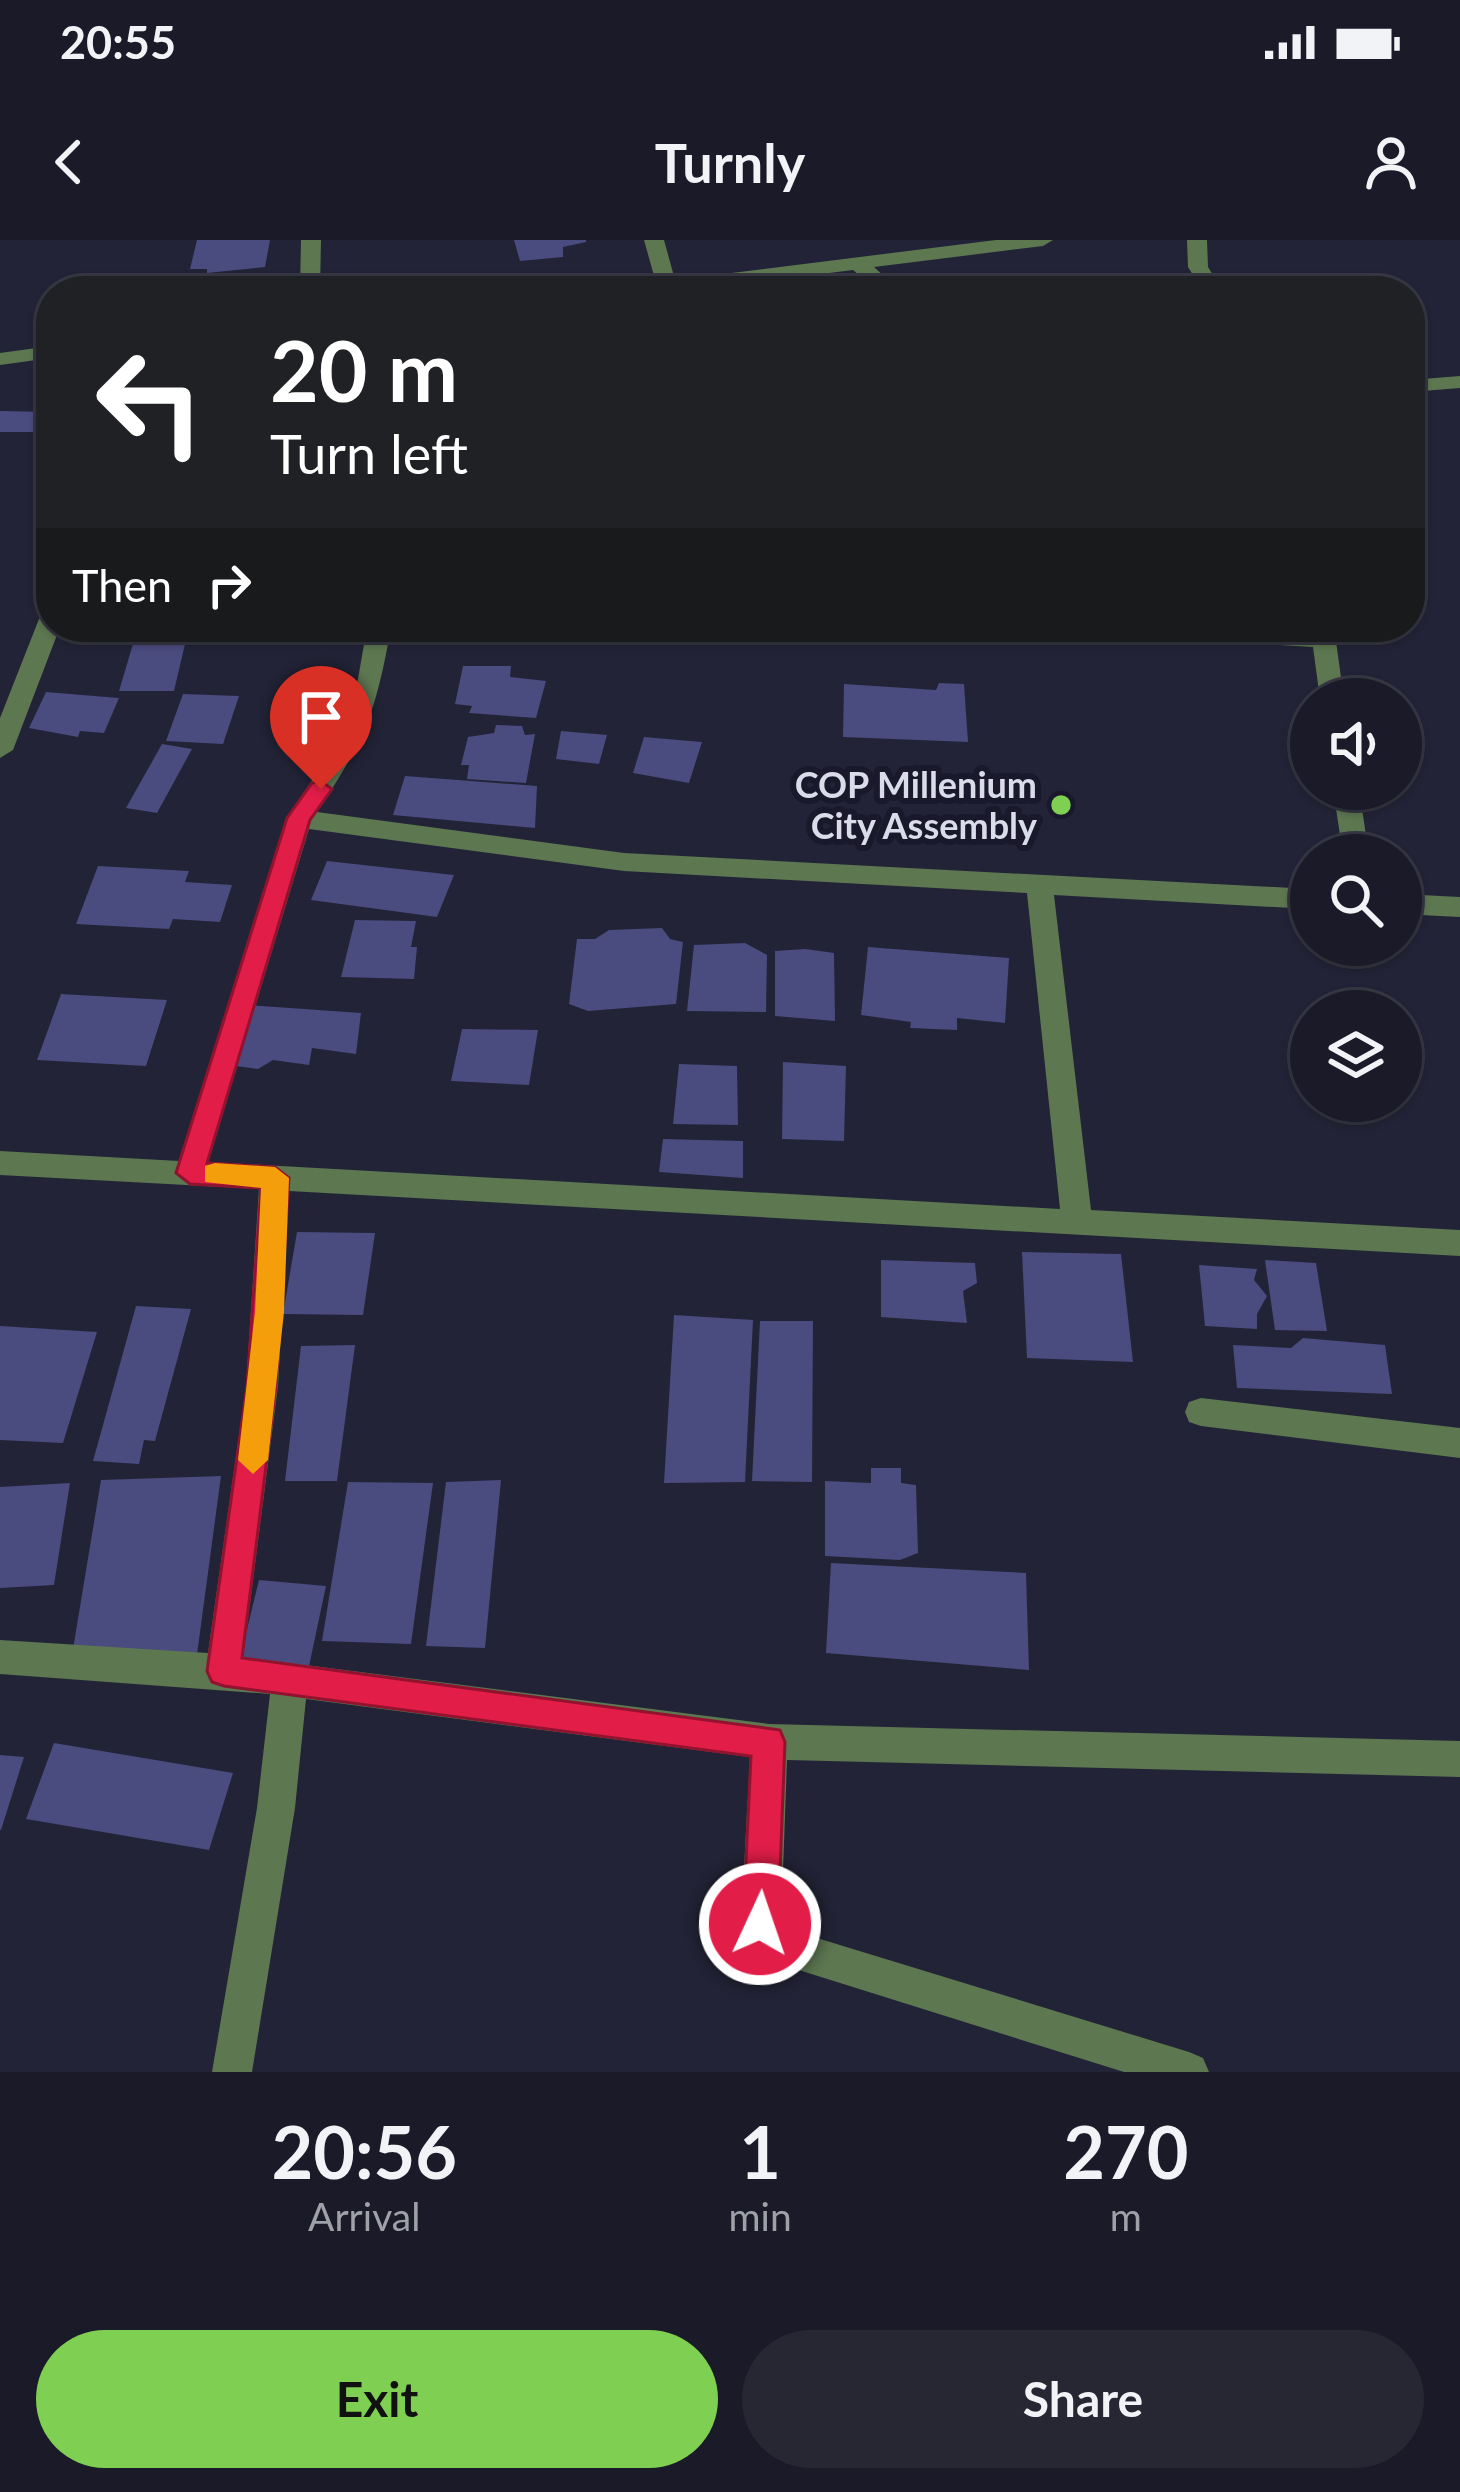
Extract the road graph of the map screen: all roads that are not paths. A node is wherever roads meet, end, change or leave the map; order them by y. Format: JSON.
{"nodes":[{"id":1,"x":311,"y":240,"type":"edge"},
{"id":2,"x":654,"y":240,"type":"edge"},
{"id":3,"x":1043,"y":240,"type":"edge"},
{"id":4,"x":1197,"y":240,"type":"edge"},
{"id":5,"x":857,"y":263,"type":"junction"},
{"id":6,"x":310,"y":276,"type":"edge"},
{"id":7,"x":664,"y":276,"type":"edge"},
{"id":8,"x":750,"y":276,"type":"edge"},
{"id":9,"x":872,"y":276,"type":"edge"},
{"id":10,"x":1204,"y":276,"type":"edge"},
{"id":11,"x":36,"y":354,"type":"edge"},
{"id":12,"x":0,"y":358,"type":"edge"},
{"id":13,"x":1460,"y":382,"type":"edge"},
{"id":14,"x":1425,"y":385,"type":"edge"},
{"id":15,"x":42,"y":642,"type":"edge"},
{"id":16,"x":376,"y":642,"type":"edge"},
{"id":17,"x":1324,"y":642,"type":"edge"},
{"id":18,"x":1329,"y":678,"type":"edge"},
{"id":19,"x":0,"y":750,"type":"edge"},
{"id":20,"x":298,"y":818,"type":"junction"},
{"id":21,"x":1039,"y":882,"type":"junction"},
{"id":22,"x":1290,"y":898,"type":"edge"},
{"id":23,"x":1422,"y":905,"type":"edge"},
{"id":24,"x":1460,"y":907,"type":"edge"},
{"id":25,"x":0,"y":1162,"type":"edge"},
{"id":26,"x":190,"y":1173,"type":"junction"},
{"id":27,"x":275,"y":1178,"type":"junction"},
{"id":28,"x":1077,"y":1222,"type":"junction"},
{"id":29,"x":1460,"y":1243,"type":"edge"},
{"id":30,"x":1201,"y":1412,"type":"dead end"},
{"id":31,"x":1460,"y":1443,"type":"edge"},
{"id":32,"x":0,"y":1658,"type":"edge"},
{"id":33,"x":224,"y":1671,"type":"junction"},
{"id":34,"x":290,"y":1680,"type":"junction"},
{"id":35,"x":769,"y":1742,"type":"junction"},
{"id":36,"x":1460,"y":1759,"type":"edge"},
{"id":37,"x":232,"y":2072,"type":"edge"},
{"id":38,"x":1189,"y":2072,"type":"edge"}],
"edges":[{"from":1,"to":6,"type":"street"},
{"from":2,"to":7,"type":"street"},
{"from":3,"to":5,"type":"street"},
{"from":4,"to":10,"type":"street"},
{"from":5,"to":8,"type":"street"},
{"from":5,"to":9,"type":"street"},
{"from":11,"to":12,"type":"street"},
{"from":13,"to":14,"type":"street"},
{"from":15,"to":19,"type":"street"},
{"from":16,"to":20,"type":"street"},
{"from":17,"to":18,"type":"street"},
{"from":20,"to":21,"type":"street"},
{"from":20,"to":26,"type":"street"},
{"from":21,"to":22,"type":"street"},
{"from":21,"to":28,"type":"street"},
{"from":23,"to":24,"type":"street"},
{"from":25,"to":26,"type":"street"},
{"from":26,"to":27,"type":"street"},
{"from":27,"to":28,"type":"street"},
{"from":27,"to":33,"type":"street"},
{"from":28,"to":29,"type":"street"},
{"from":30,"to":31,"type":"street"},
{"from":32,"to":33,"type":"street"},
{"from":33,"to":34,"type":"street"},
{"from":34,"to":35,"type":"street"},
{"from":34,"to":37,"type":"street"},
{"from":35,"to":36,"type":"street"},
{"from":35,"to":38,"type":"street"}]}
